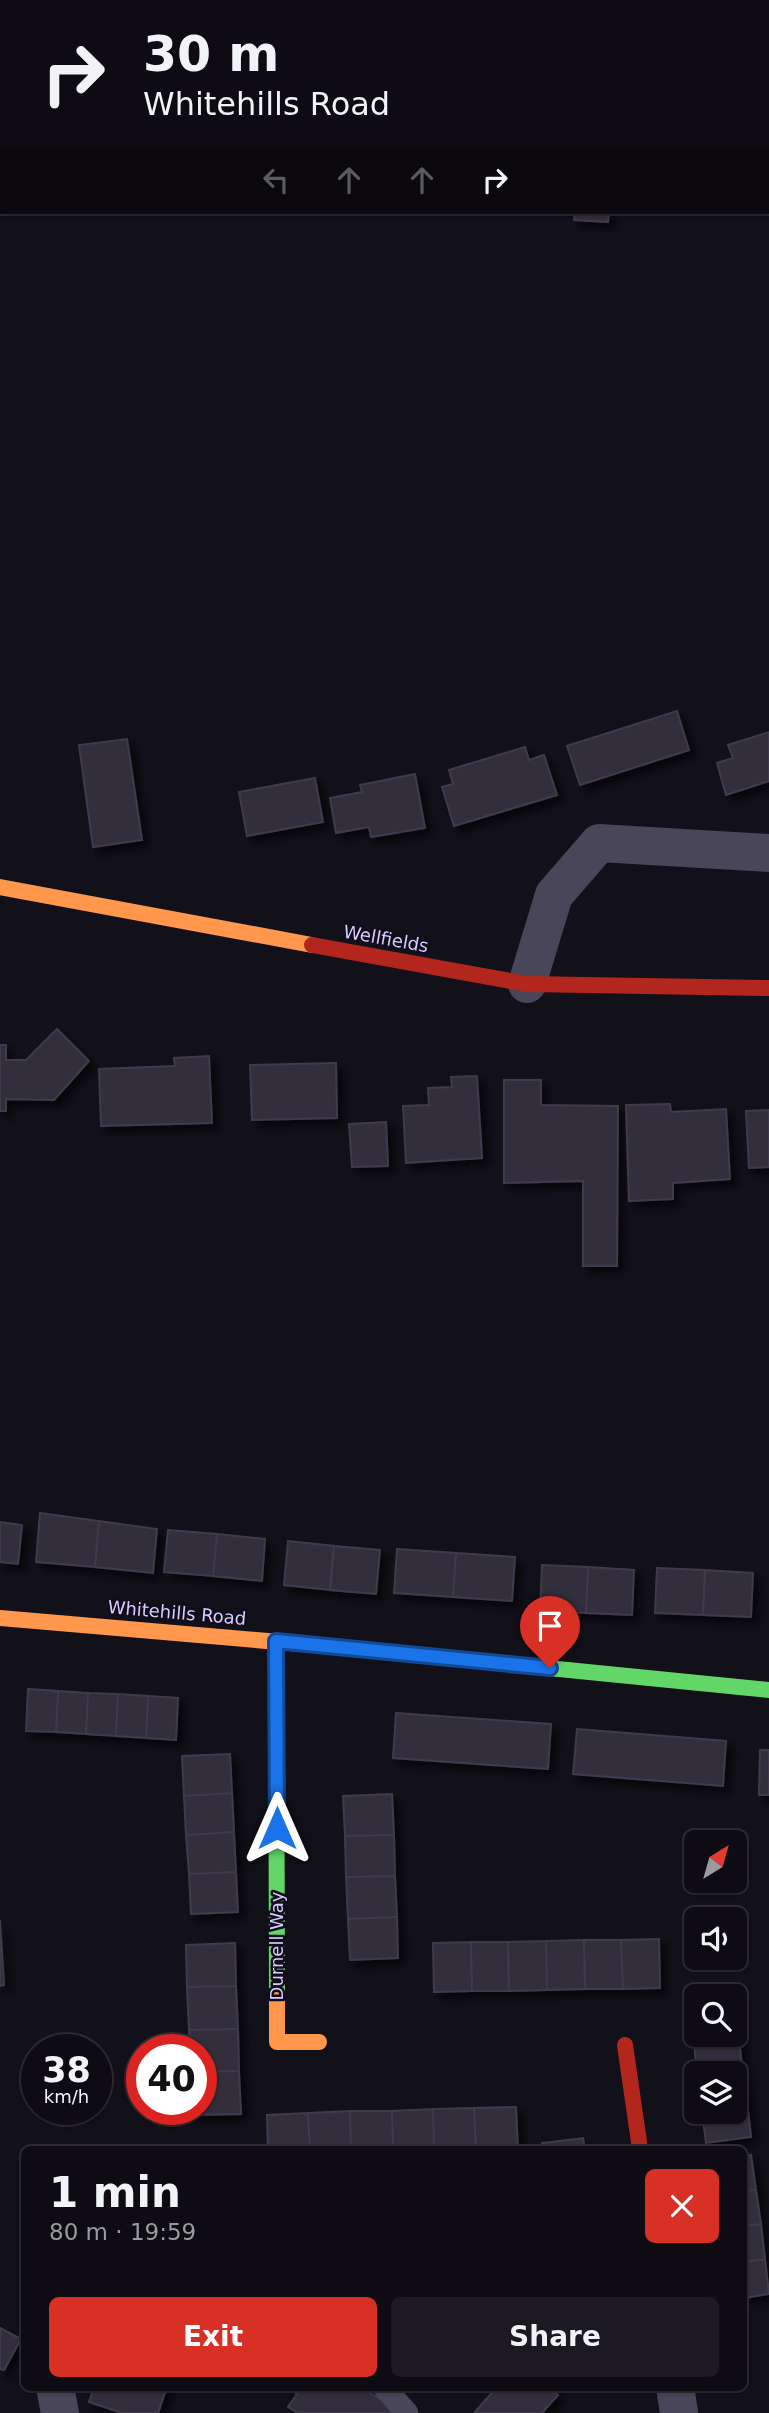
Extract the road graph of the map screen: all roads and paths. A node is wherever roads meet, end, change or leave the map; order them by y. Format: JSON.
{"nodes":[{"id":1,"x":769,"y":853,"type":"edge"},
{"id":2,"x":0,"y":887,"type":"edge"},
{"id":3,"x":527,"y":984,"type":"junction"},
{"id":4,"x":769,"y":988,"type":"edge"},
{"id":5,"x":0,"y":1618,"type":"edge"},
{"id":6,"x":276,"y":1641,"type":"junction"},
{"id":7,"x":769,"y":1690,"type":"edge"},
{"id":8,"x":319,"y":2042,"type":"dead end"},
{"id":9,"x":625,"y":2045,"type":"dead end"},
{"id":10,"x":640,"y":2146,"type":"edge"},
{"id":11,"x":56,"y":2391,"type":"edge"},
{"id":12,"x":388,"y":2391,"type":"edge"},
{"id":13,"x":676,"y":2391,"type":"edge"},
{"id":14,"x":60,"y":2413,"type":"edge"},
{"id":15,"x":407,"y":2413,"type":"edge"},
{"id":16,"x":679,"y":2413,"type":"edge"}],
"edges":[{"from":1,"to":3,"type":"street"},
{"from":2,"to":3,"type":"street","name":"Wellfields"},
{"from":3,"to":4,"type":"street","name":"Wellfields"},
{"from":5,"to":6,"type":"street","name":"Whitehills Road"},
{"from":6,"to":7,"type":"street","name":"Whitehills Road"},
{"from":6,"to":8,"type":"street","name":"Durnell Way"},
{"from":9,"to":10,"type":"street"},
{"from":11,"to":14,"type":"street"},
{"from":12,"to":15,"type":"lane"},
{"from":13,"to":16,"type":"street"}]}
